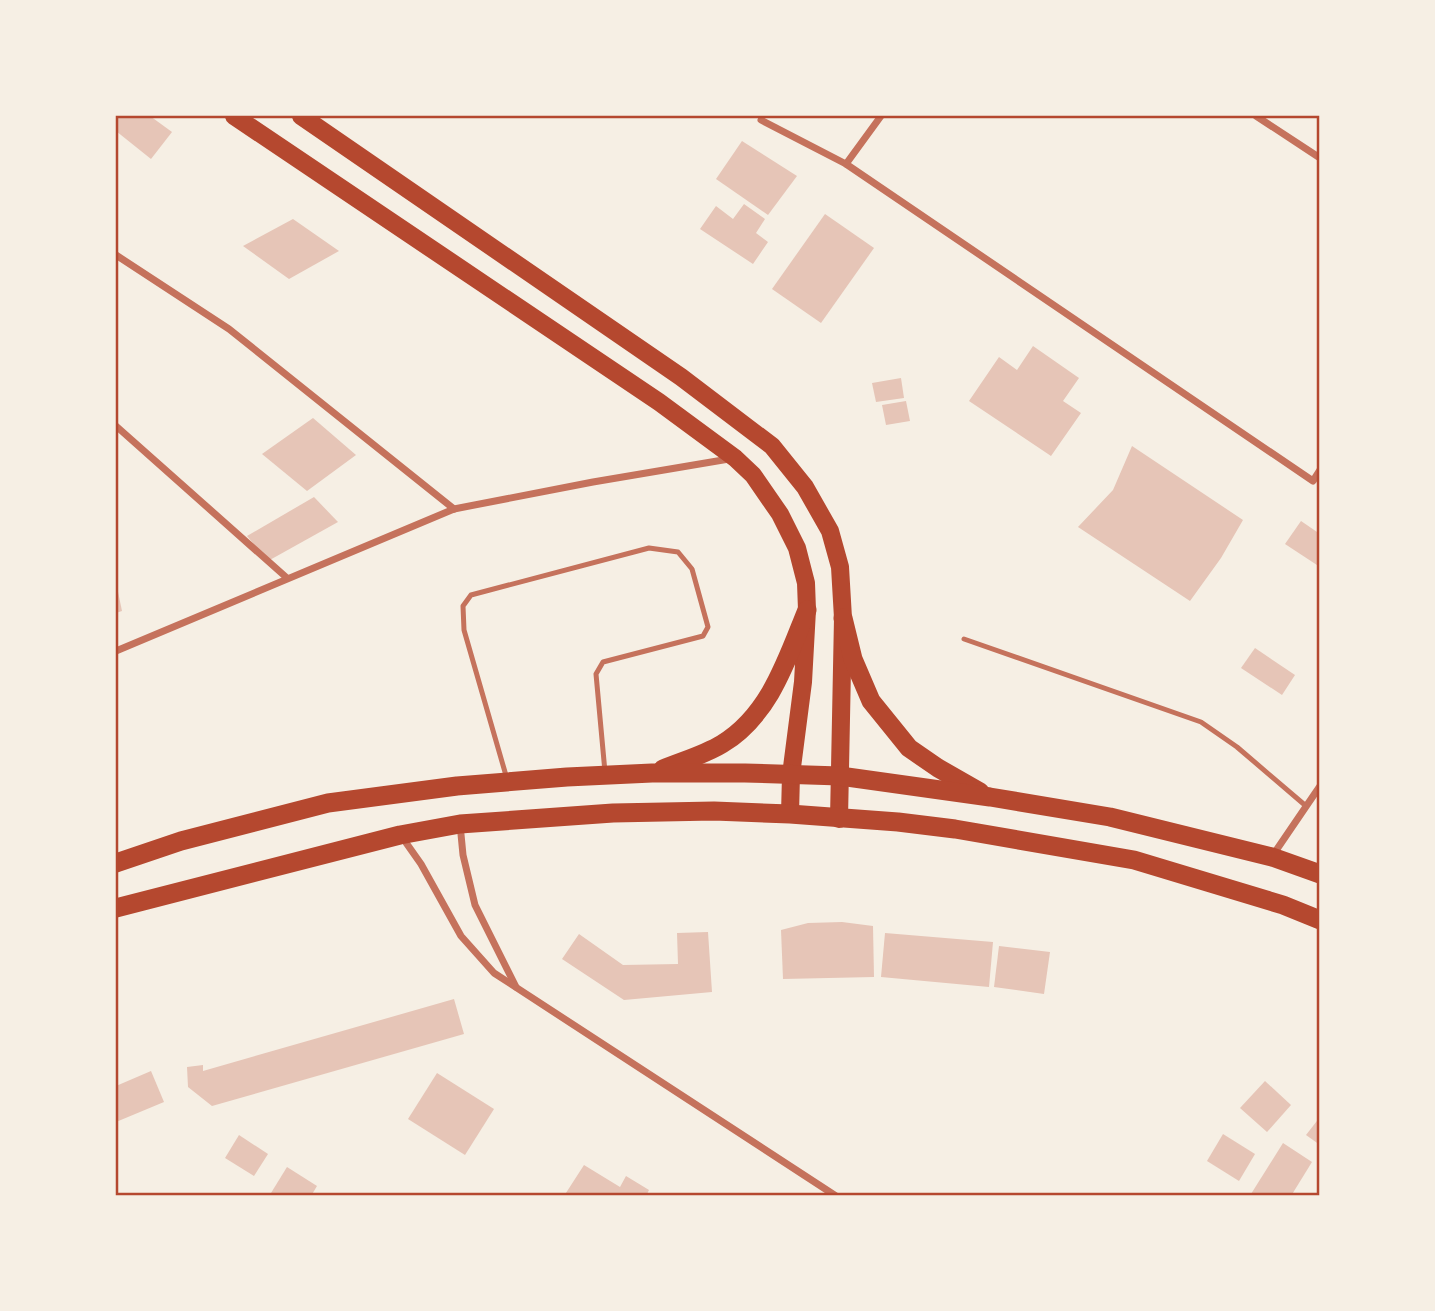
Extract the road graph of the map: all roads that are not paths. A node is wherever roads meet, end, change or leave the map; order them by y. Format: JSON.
{"nodes":[{"id":1,"x":234,"y":116,"type":"edge"},
{"id":2,"x":300,"y":116,"type":"edge"},
{"id":3,"x":881,"y":116,"type":"edge"},
{"id":4,"x":1256,"y":116,"type":"edge"},
{"id":5,"x":761,"y":120,"type":"dead end"},
{"id":6,"x":1320,"y":158,"type":"edge"},
{"id":7,"x":846,"y":164,"type":"junction"},
{"id":8,"x":116,"y":255,"type":"edge"},
{"id":9,"x":681,"y":377,"type":"junction"},
{"id":10,"x":659,"y":402,"type":"junction"},
{"id":11,"x":116,"y":426,"type":"edge"},
{"id":12,"x":735,"y":458,"type":"junction"},
{"id":13,"x":1320,"y":470,"type":"edge"},
{"id":14,"x":454,"y":509,"type":"junction"},
{"id":15,"x":287,"y":578,"type":"junction"},
{"id":16,"x":807,"y":610,"type":"junction"},
{"id":17,"x":843,"y":618,"type":"junction"},
{"id":18,"x":964,"y":639,"type":"dead end"},
{"id":19,"x":116,"y":650,"type":"edge"},
{"id":20,"x":652,"y":773,"type":"junction"},
{"id":21,"x":606,"y":775,"type":"junction"},
{"id":22,"x":791,"y":775,"type":"junction"},
{"id":23,"x":840,"y":776,"type":"junction"},
{"id":24,"x":508,"y":782,"type":"junction"},
{"id":25,"x":1320,"y":786,"type":"edge"},
{"id":26,"x":990,"y":797,"type":"junction"},
{"id":27,"x":1306,"y":806,"type":"junction"},
{"id":28,"x":790,"y":814,"type":"junction"},
{"id":29,"x":839,"y":819,"type":"junction"},
{"id":30,"x":460,"y":824,"type":"junction"},
{"id":31,"x":400,"y":835,"type":"junction"},
{"id":32,"x":1272,"y":857,"type":"junction"},
{"id":33,"x":116,"y":863,"type":"edge"},
{"id":34,"x":1320,"y":874,"type":"edge"},
{"id":35,"x":116,"y":908,"type":"edge"},
{"id":36,"x":1320,"y":920,"type":"edge"},
{"id":37,"x":516,"y":987,"type":"junction"},
{"id":38,"x":836,"y":1195,"type":"edge"}],
"edges":[{"from":1,"to":10,"type":"main road"},
{"from":2,"to":9,"type":"main road"},
{"from":3,"to":7,"type":"street"},
{"from":4,"to":6,"type":"street"},
{"from":5,"to":7,"type":"street"},
{"from":7,"to":13,"type":"street"},
{"from":8,"to":14,"type":"street"},
{"from":9,"to":10,"type":"main road"},
{"from":9,"to":17,"type":"main road"},
{"from":10,"to":12,"type":"main road"},
{"from":11,"to":15,"type":"street"},
{"from":12,"to":14,"type":"street"},
{"from":12,"to":16,"type":"main road"},
{"from":14,"to":15,"type":"street"},
{"from":15,"to":19,"type":"street"},
{"from":16,"to":20,"type":"highway"},
{"from":16,"to":22,"type":"main road"},
{"from":17,"to":23,"type":"main road"},
{"from":17,"to":26,"type":"highway"},
{"from":18,"to":27,"type":"lane"},
{"from":20,"to":21,"type":"highway"},
{"from":20,"to":22,"type":"highway"},
{"from":21,"to":24,"type":"highway"},
{"from":21,"to":24,"type":"lane"},
{"from":22,"to":23,"type":"highway"},
{"from":22,"to":28,"type":"main road"},
{"from":23,"to":26,"type":"highway"},
{"from":23,"to":29,"type":"main road"},
{"from":24,"to":33,"type":"highway"},
{"from":25,"to":27,"type":"street"},
{"from":26,"to":32,"type":"highway"},
{"from":27,"to":32,"type":"street"},
{"from":28,"to":29,"type":"highway"},
{"from":28,"to":30,"type":"highway"},
{"from":29,"to":36,"type":"highway"},
{"from":30,"to":31,"type":"highway"},
{"from":30,"to":37,"type":"street"},
{"from":31,"to":35,"type":"highway"},
{"from":31,"to":37,"type":"street"},
{"from":32,"to":34,"type":"highway"},
{"from":37,"to":38,"type":"street"}]}
